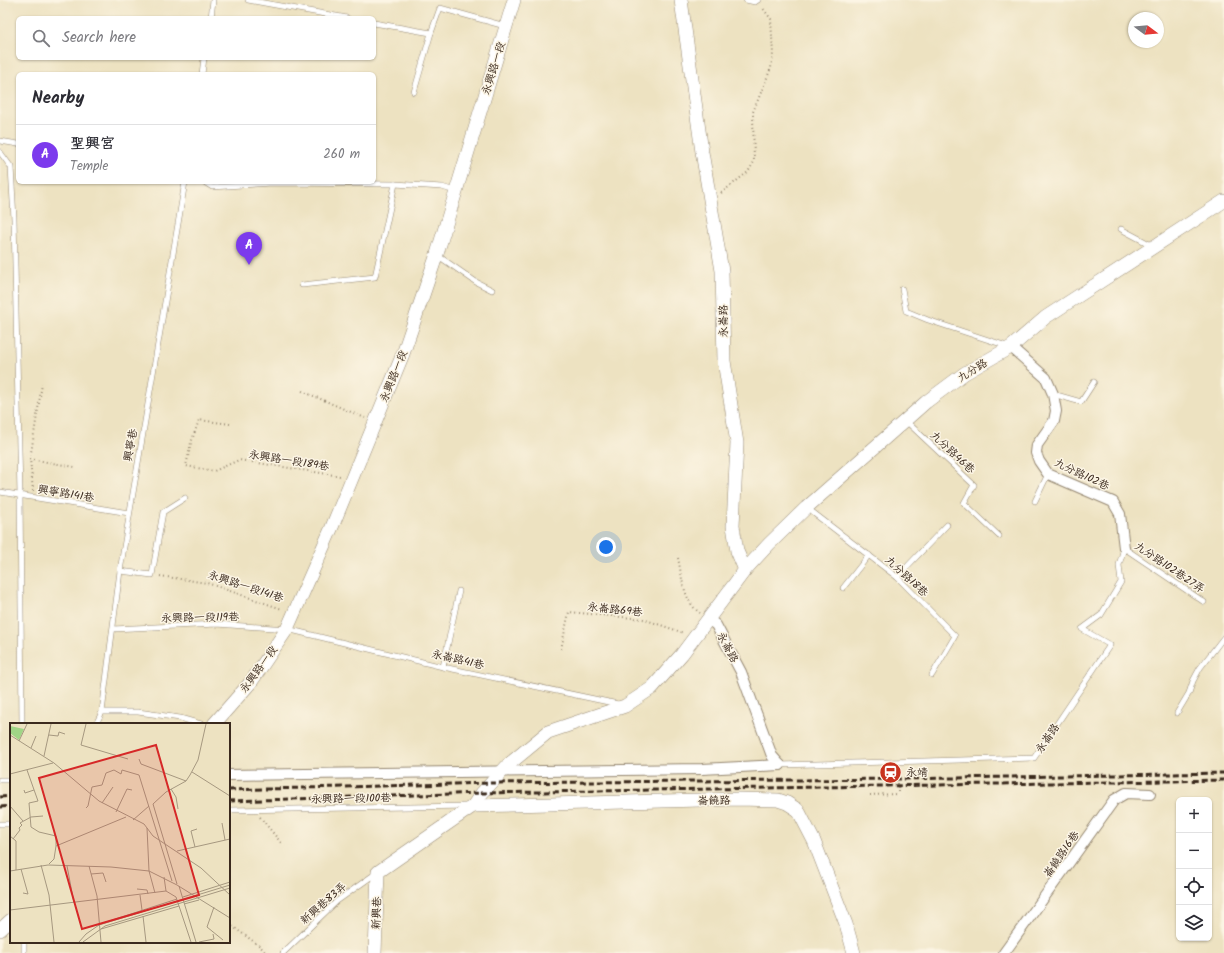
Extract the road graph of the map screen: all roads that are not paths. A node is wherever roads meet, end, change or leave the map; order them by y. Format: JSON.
{"nodes":[{"id":1,"x":213,"y":0,"type":"edge"},
{"id":2,"x":248,"y":0,"type":"edge"},
{"id":3,"x":514,"y":0,"type":"edge"},
{"id":4,"x":680,"y":0,"type":"edge"},
{"id":5,"x":746,"y":0,"type":"edge"},
{"id":6,"x":756,"y":1,"type":"edge"},
{"id":7,"x":210,"y":16,"type":"edge"},
{"id":8,"x":336,"y":16,"type":"edge"},
{"id":9,"x":376,"y":23,"type":"edge"},
{"id":10,"x":506,"y":27,"type":"junction"},
{"id":11,"x":431,"y":33,"type":"junction"},
{"id":12,"x":204,"y":60,"type":"edge"},
{"id":13,"x":202,"y":72,"type":"edge"},
{"id":14,"x":414,"y":92,"type":"dead end"},
{"id":15,"x":0,"y":141,"type":"edge"},
{"id":16,"x":16,"y":144,"type":"edge"},
{"id":17,"x":0,"y":152,"type":"edge"},
{"id":18,"x":376,"y":183,"type":"edge"},
{"id":19,"x":185,"y":184,"type":"edge"},
{"id":20,"x":208,"y":184,"type":"edge"},
{"id":21,"x":251,"y":184,"type":"edge"},
{"id":22,"x":395,"y":184,"type":"junction"},
{"id":23,"x":455,"y":191,"type":"junction"},
{"id":24,"x":1224,"y":201,"type":"edge"},
{"id":25,"x":1121,"y":229,"type":"dead end"},
{"id":26,"x":1154,"y":246,"type":"junction"},
{"id":27,"x":437,"y":254,"type":"junction"},
{"id":28,"x":302,"y":285,"type":"dead end"},
{"id":29,"x":902,"y":289,"type":"dead end"},
{"id":30,"x":492,"y":290,"type":"dead end"},
{"id":31,"x":1011,"y":347,"type":"junction"},
{"id":32,"x":1094,"y":382,"type":"dead end"},
{"id":33,"x":1053,"y":394,"type":"junction"},
{"id":34,"x":905,"y":421,"type":"junction"},
{"id":35,"x":1048,"y":474,"type":"junction"},
{"id":36,"x":0,"y":492,"type":"edge"},
{"id":37,"x":20,"y":495,"type":"junction"},
{"id":38,"x":185,"y":498,"type":"dead end"},
{"id":39,"x":1035,"y":501,"type":"dead end"},
{"id":40,"x":806,"y":508,"type":"junction"},
{"id":41,"x":130,"y":513,"type":"junction"},
{"id":42,"x":947,"y":525,"type":"dead end"},
{"id":43,"x":999,"y":536,"type":"dead end"},
{"id":44,"x":1124,"y":548,"type":"junction"},
{"id":45,"x":869,"y":555,"type":"junction"},
{"id":46,"x":745,"y":570,"type":"junction"},
{"id":47,"x":120,"y":571,"type":"junction"},
{"id":48,"x":897,"y":577,"type":"junction"},
{"id":49,"x":844,"y":588,"type":"dead end"},
{"id":50,"x":459,"y":592,"type":"dead end"},
{"id":51,"x":1204,"y":602,"type":"dead end"},
{"id":52,"x":708,"y":618,"type":"junction"},
{"id":53,"x":113,"y":629,"type":"junction"},
{"id":54,"x":287,"y":629,"type":"junction"},
{"id":55,"x":1224,"y":637,"type":"edge"},
{"id":56,"x":443,"y":667,"type":"junction"},
{"id":57,"x":932,"y":675,"type":"dead end"},
{"id":58,"x":625,"y":706,"type":"junction"},
{"id":59,"x":102,"y":712,"type":"junction"},
{"id":60,"x":1177,"y":713,"type":"dead end"},
{"id":61,"x":22,"y":723,"type":"edge"},
{"id":62,"x":96,"y":723,"type":"edge"},
{"id":63,"x":198,"y":723,"type":"edge"},
{"id":64,"x":215,"y":723,"type":"edge"},
{"id":65,"x":780,"y":766,"type":"junction"},
{"id":66,"x":504,"y":771,"type":"junction"},
{"id":67,"x":230,"y":775,"type":"edge"},
{"id":68,"x":1150,"y":794,"type":"dead end"},
{"id":69,"x":473,"y":806,"type":"junction"},
{"id":70,"x":230,"y":810,"type":"edge"},
{"id":71,"x":378,"y":872,"type":"junction"},
{"id":72,"x":10,"y":921,"type":"edge"},
{"id":73,"x":0,"y":930,"type":"edge"},
{"id":74,"x":284,"y":953,"type":"edge"},
{"id":75,"x":375,"y":953,"type":"edge"},
{"id":76,"x":854,"y":953,"type":"edge"},
{"id":77,"x":1004,"y":953,"type":"edge"}],
"edges":[{"from":1,"to":7,"type":"lane"},
{"from":2,"to":8,"type":"lane"},
{"from":3,"to":10,"type":"street","name":"永興路一段"},
{"from":4,"to":46,"type":"street","name":"永崙路"},
{"from":5,"to":6,"type":"lane"},
{"from":9,"to":11,"type":"lane"},
{"from":10,"to":11,"type":"lane"},
{"from":10,"to":23,"type":"street","name":"永興路一段"},
{"from":11,"to":14,"type":"lane"},
{"from":12,"to":13,"type":"lane"},
{"from":15,"to":16,"type":"lane"},
{"from":17,"to":37,"type":"lane"},
{"from":18,"to":22,"type":"lane"},
{"from":19,"to":41,"type":"lane","name":"興寧巷"},
{"from":20,"to":21,"type":"lane"},
{"from":22,"to":23,"type":"lane"},
{"from":22,"to":28,"type":"lane"},
{"from":23,"to":27,"type":"street","name":"永興路一段"},
{"from":24,"to":26,"type":"street","name":"九分路"},
{"from":25,"to":26,"type":"lane"},
{"from":26,"to":31,"type":"street","name":"九分路"},
{"from":27,"to":30,"type":"lane"},
{"from":27,"to":54,"type":"street","name":"永興路一段"},
{"from":29,"to":31,"type":"lane"},
{"from":31,"to":33,"type":"street","name":"九分路102巷"},
{"from":31,"to":34,"type":"street","name":"九分路"},
{"from":32,"to":33,"type":"lane"},
{"from":33,"to":35,"type":"street","name":"九分路102巷"},
{"from":34,"to":40,"type":"street","name":"九分路"},
{"from":34,"to":43,"type":"lane","name":"九分路46巷"},
{"from":35,"to":39,"type":"lane"},
{"from":35,"to":44,"type":"street","name":"九分路102巷"},
{"from":36,"to":37,"type":"lane","name":"興寧路141巷"},
{"from":37,"to":41,"type":"lane","name":"興寧路141巷"},
{"from":37,"to":61,"type":"lane"},
{"from":38,"to":47,"type":"lane"},
{"from":40,"to":45,"type":"lane","name":"九分路18巷"},
{"from":40,"to":46,"type":"street","name":"九分路"},
{"from":41,"to":47,"type":"lane","name":"興寧巷"},
{"from":42,"to":48,"type":"lane"},
{"from":44,"to":51,"type":"lane","name":"九分路102巷27弄"},
{"from":44,"to":65,"type":"lane","name":"永崙路"},
{"from":45,"to":48,"type":"lane","name":"九分路18巷"},
{"from":45,"to":49,"type":"lane"},
{"from":46,"to":52,"type":"street"},
{"from":47,"to":53,"type":"lane","name":"興寧巷"},
{"from":48,"to":57,"type":"lane","name":"九分路18巷"},
{"from":50,"to":56,"type":"lane"},
{"from":52,"to":58,"type":"street"},
{"from":52,"to":65,"type":"street","name":"永崙路"},
{"from":53,"to":54,"type":"lane","name":"永興路一段119巷"},
{"from":53,"to":59,"type":"lane","name":"興寧巷"},
{"from":54,"to":56,"type":"lane","name":"永崙路41巷"},
{"from":54,"to":64,"type":"street","name":"永興路一段"},
{"from":55,"to":60,"type":"lane"},
{"from":56,"to":58,"type":"lane","name":"永崙路41巷"},
{"from":58,"to":66,"type":"street"},
{"from":59,"to":62,"type":"lane","name":"興寧巷"},
{"from":59,"to":63,"type":"lane"},
{"from":65,"to":66,"type":"street"},
{"from":66,"to":67,"type":"street"},
{"from":66,"to":69,"type":"street"},
{"from":68,"to":77,"type":"street","name":"崙饒路16巷"},
{"from":69,"to":70,"type":"lane","name":"永興路一段100巷"},
{"from":69,"to":71,"type":"street"},
{"from":69,"to":76,"type":"street","name":"崙饒路"},
{"from":71,"to":74,"type":"lane","name":"新興巷83弄"},
{"from":71,"to":75,"type":"street","name":"新興巷"},
{"from":72,"to":73,"type":"street"}]}
